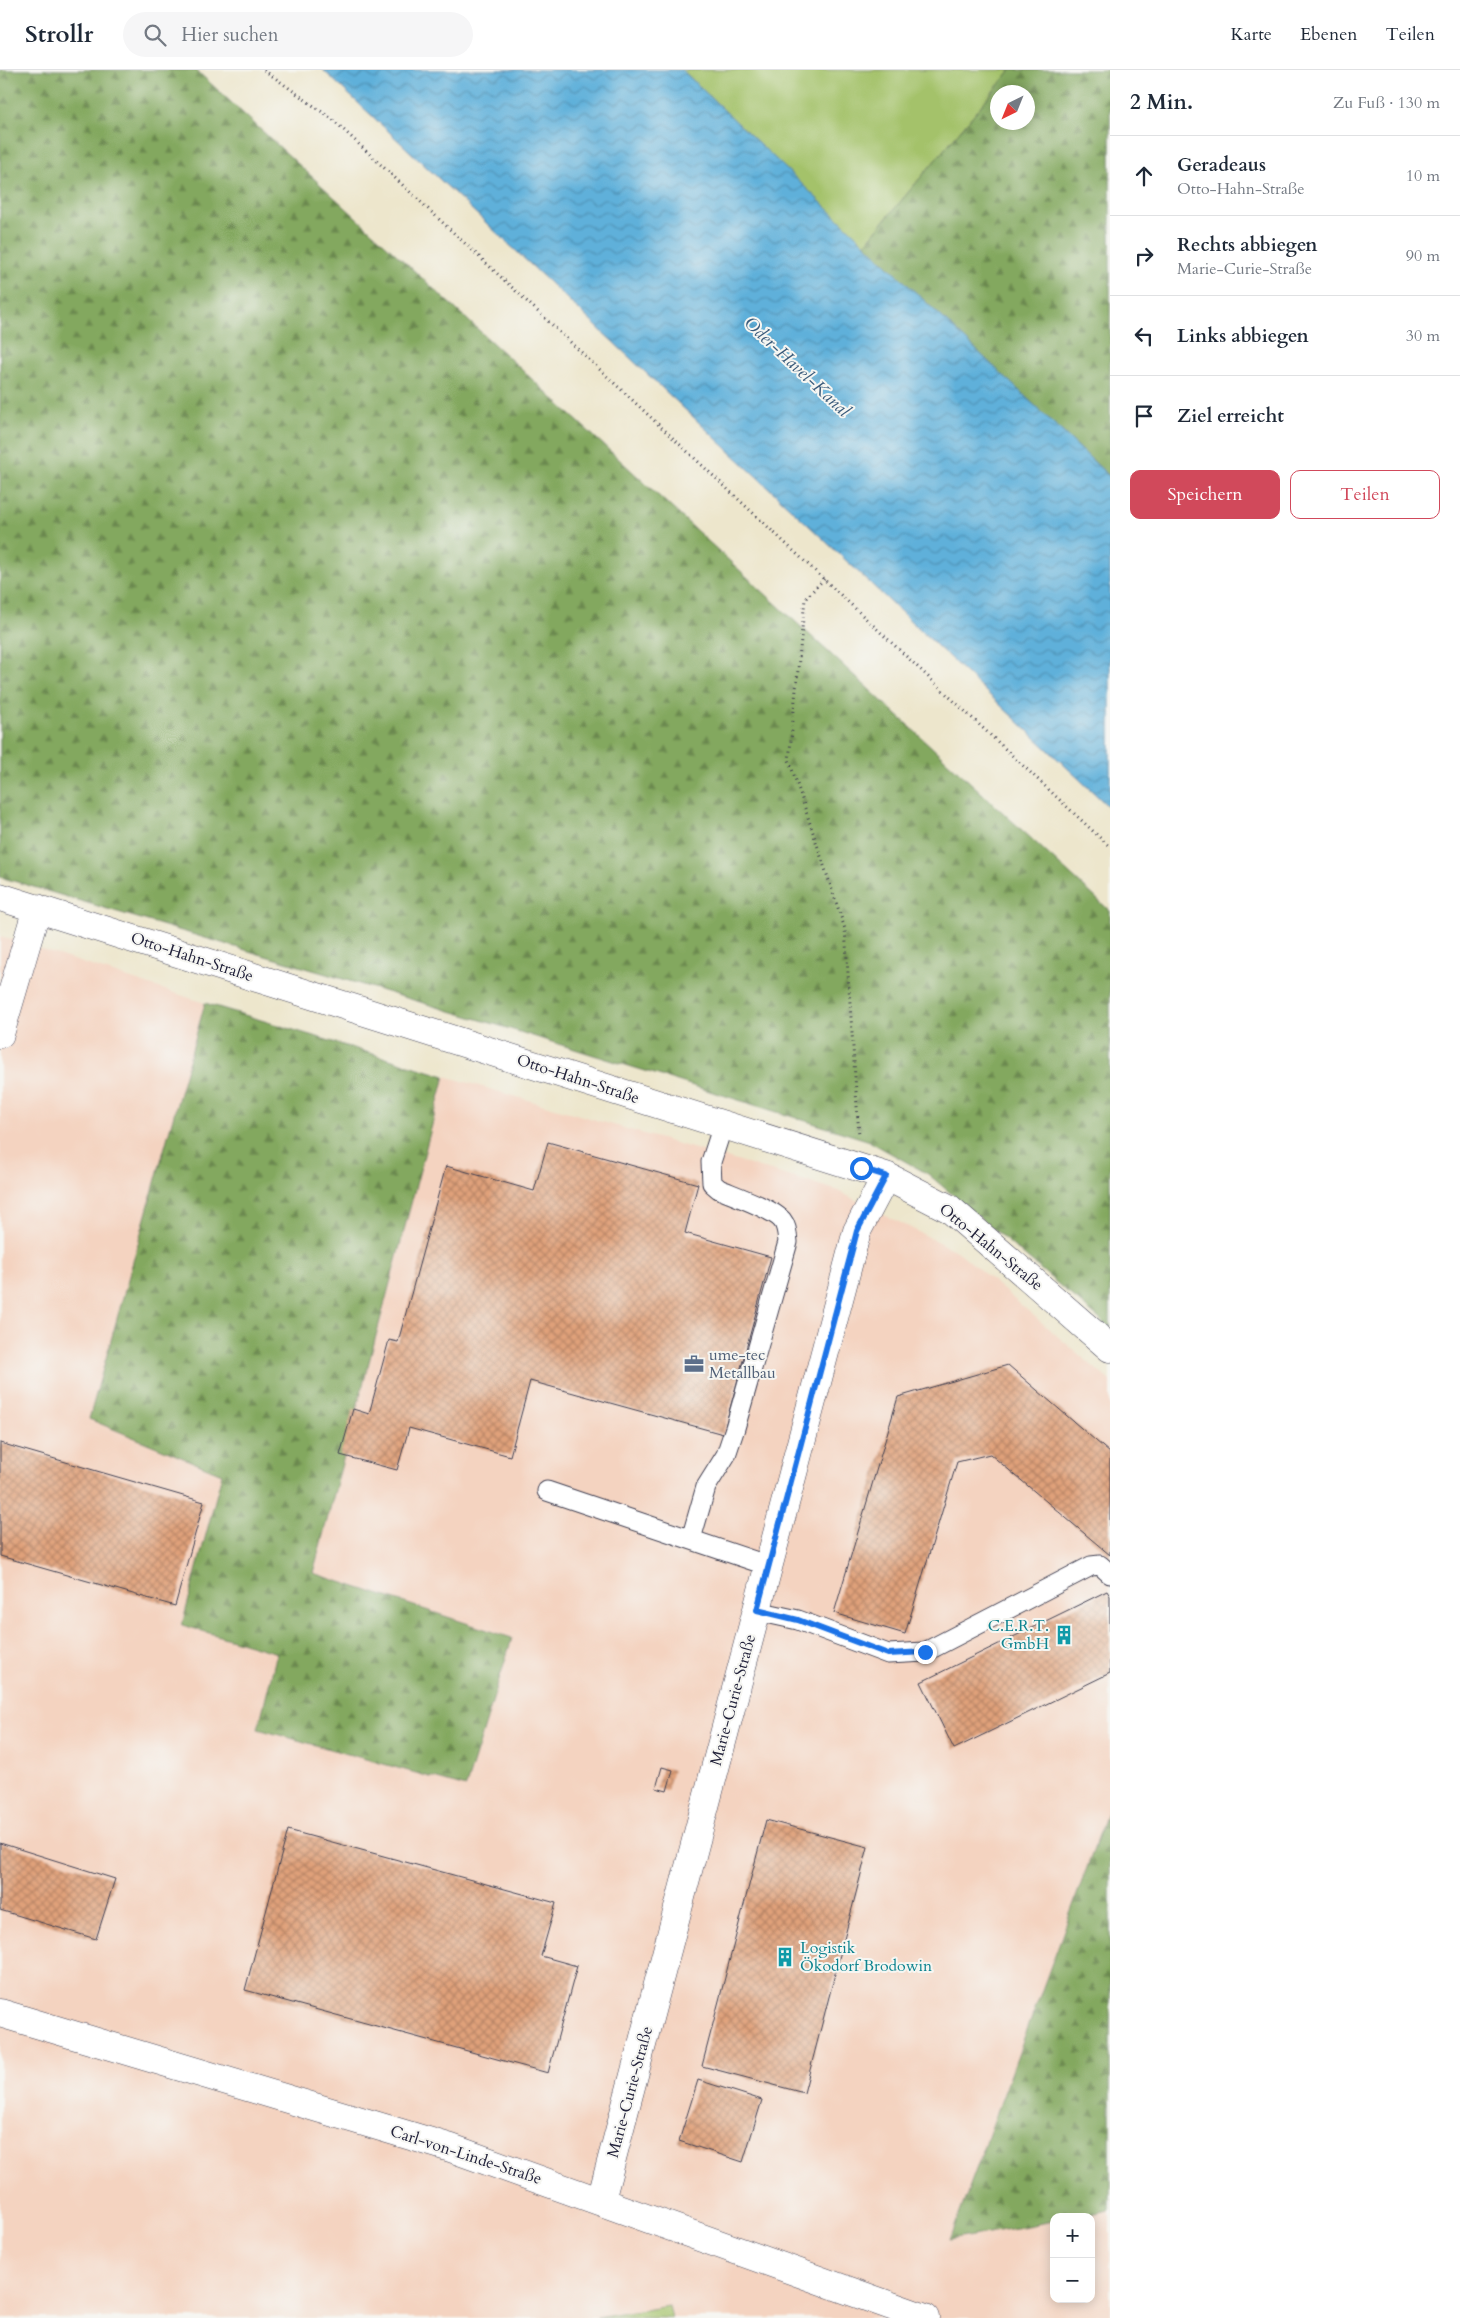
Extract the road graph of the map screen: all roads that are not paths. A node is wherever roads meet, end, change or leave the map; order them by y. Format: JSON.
{"nodes":[{"id":1,"x":0,"y":896,"type":"edge"},
{"id":2,"x":37,"y":908,"type":"junction"},
{"id":3,"x":0,"y":1034,"type":"edge"},
{"id":4,"x":723,"y":1125,"type":"junction"},
{"id":5,"x":873,"y":1172,"type":"junction"},
{"id":6,"x":1110,"y":1348,"type":"edge"},
{"id":7,"x":546,"y":1492,"type":"dead end"},
{"id":8,"x":691,"y":1540,"type":"junction"},
{"id":9,"x":769,"y":1566,"type":"junction"},
{"id":10,"x":1110,"y":1574,"type":"edge"},
{"id":11,"x":757,"y":1610,"type":"junction"},
{"id":12,"x":0,"y":2013,"type":"edge"},
{"id":13,"x":601,"y":2200,"type":"junction"},
{"id":14,"x":926,"y":2318,"type":"edge"}],
"edges":[{"from":1,"to":2,"type":"street","name":"Otto-Hahn-Straße"},
{"from":2,"to":3,"type":"street"},
{"from":2,"to":4,"type":"street","name":"Otto-Hahn-Straße"},
{"from":4,"to":5,"type":"street","name":"Otto-Hahn-Straße"},
{"from":4,"to":8,"type":"lane"},
{"from":5,"to":6,"type":"street","name":"Otto-Hahn-Straße"},
{"from":5,"to":9,"type":"street","name":"Marie-Curie-Straße"},
{"from":7,"to":8,"type":"lane"},
{"from":8,"to":9,"type":"lane"},
{"from":9,"to":11,"type":"street","name":"Marie-Curie-Straße"},
{"from":10,"to":11,"type":"lane"},
{"from":11,"to":13,"type":"street","name":"Marie-Curie-Straße"},
{"from":12,"to":13,"type":"street","name":"Carl-von-Linde-Straße"},
{"from":13,"to":14,"type":"street","name":"Carl-von-Linde-Straße"}]}
